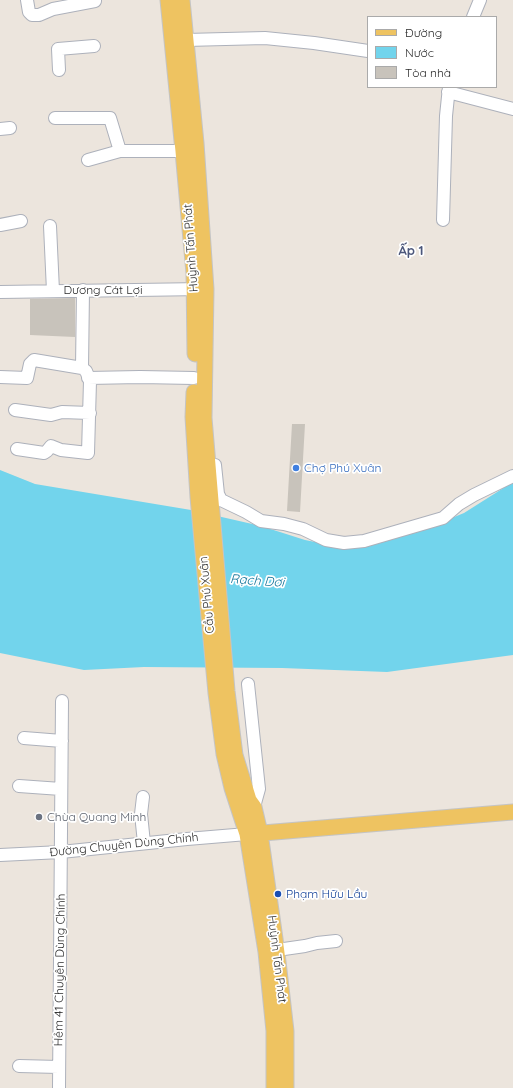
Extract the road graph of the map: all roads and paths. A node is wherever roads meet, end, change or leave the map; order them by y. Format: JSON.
{"nodes":[{"id":1,"x":27,"y":0,"type":"edge"},
{"id":2,"x":168,"y":0,"type":"edge"},
{"id":3,"x":182,"y":0,"type":"edge"},
{"id":4,"x":480,"y":0,"type":"edge"},
{"id":5,"x":95,"y":1,"type":"dead end"},
{"id":6,"x":473,"y":16,"type":"edge"},
{"id":7,"x":179,"y":40,"type":"junction"},
{"id":8,"x":94,"y":46,"type":"dead end"},
{"id":9,"x":367,"y":52,"type":"edge"},
{"id":10,"x":59,"y":70,"type":"dead end"},
{"id":11,"x":449,"y":90,"type":"edge"},
{"id":12,"x":513,"y":109,"type":"edge"},
{"id":13,"x":55,"y":118,"type":"dead end"},
{"id":14,"x":120,"y":151,"type":"junction"},
{"id":15,"x":184,"y":151,"type":"junction"},
{"id":16,"x":88,"y":160,"type":"dead end"},
{"id":17,"x":443,"y":220,"type":"dead end"},
{"id":18,"x":21,"y":221,"type":"dead end"},
{"id":19,"x":0,"y":225,"type":"edge"},
{"id":20,"x":50,"y":226,"type":"dead end"},
{"id":21,"x":200,"y":289,"type":"junction"},
{"id":22,"x":83,"y":290,"type":"junction"},
{"id":23,"x":53,"y":291,"type":"junction"},
{"id":24,"x":0,"y":292,"type":"edge"},
{"id":25,"x":85,"y":373,"type":"junction"},
{"id":26,"x":0,"y":377,"type":"edge"},
{"id":27,"x":199,"y":380,"type":"junction"},
{"id":28,"x":14,"y":410,"type":"dead end"},
{"id":29,"x":90,"y":413,"type":"junction"},
{"id":30,"x":17,"y":449,"type":"dead end"},
{"id":31,"x":513,"y":476,"type":"edge"},
{"id":32,"x":204,"y":497,"type":"joint"},
{"id":33,"x":248,"y":684,"type":"dead end"},
{"id":34,"x":222,"y":692,"type":"junction"},
{"id":35,"x":62,"y":701,"type":"dead end"},
{"id":36,"x":24,"y":738,"type":"dead end"},
{"id":37,"x":62,"y":741,"type":"junction"},
{"id":38,"x":19,"y":786,"type":"dead end"},
{"id":39,"x":61,"y":789,"type":"junction"},
{"id":40,"x":143,"y":796,"type":"dead end"},
{"id":41,"x":254,"y":807,"type":"junction"},
{"id":42,"x":513,"y":812,"type":"edge"},
{"id":43,"x":254,"y":833,"type":"junction"},
{"id":44,"x":144,"y":843,"type":"junction"},
{"id":45,"x":61,"y":852,"type":"junction"},
{"id":46,"x":0,"y":855,"type":"edge"},
{"id":47,"x":336,"y":941,"type":"dead end"},
{"id":48,"x":277,"y":950,"type":"junction"},
{"id":49,"x":19,"y":1066,"type":"dead end"},
{"id":50,"x":59,"y":1067,"type":"junction"},
{"id":51,"x":59,"y":1088,"type":"edge"},
{"id":52,"x":274,"y":1088,"type":"edge"},
{"id":53,"x":286,"y":1088,"type":"edge"}],
"edges":[{"from":1,"to":5,"type":"street"},
{"from":2,"to":7,"type":"main road","name":"Huỳnh Tấn Phát"},
{"from":3,"to":7,"type":"main road","name":"Huỳnh Tấn Phát"},
{"from":4,"to":6,"type":"street"},
{"from":7,"to":9,"type":"street"},
{"from":7,"to":15,"type":"main road","name":"Huỳnh Tấn Phát"},
{"from":7,"to":21,"type":"main road","name":"Huỳnh Tấn Phát"},
{"from":8,"to":10,"type":"street"},
{"from":11,"to":12,"type":"street"},
{"from":11,"to":17,"type":"street"},
{"from":13,"to":14,"type":"street"},
{"from":14,"to":15,"type":"street"},
{"from":14,"to":16,"type":"street"},
{"from":15,"to":21,"type":"main road","name":"Huỳnh Tấn Phát"},
{"from":18,"to":19,"type":"street"},
{"from":20,"to":23,"type":"street"},
{"from":21,"to":22,"type":"street","name":"Dương Cát Lợi"},
{"from":21,"to":27,"type":"main road","name":"Huỳnh Tấn Phát"},
{"from":22,"to":23,"type":"street","name":"Dương Cát Lợi"},
{"from":22,"to":25,"type":"street"},
{"from":23,"to":24,"type":"street","name":"Dương Cát Lợi"},
{"from":25,"to":26,"type":"street"},
{"from":25,"to":27,"type":"street"},
{"from":25,"to":29,"type":"street"},
{"from":27,"to":31,"type":"street"},
{"from":27,"to":32,"type":"main road","name":"Huỳnh Tấn Phát"},
{"from":28,"to":29,"type":"street"},
{"from":29,"to":30,"type":"street"},
{"from":32,"to":34,"type":"main road","name":"Cầu Phú Xuân"},
{"from":33,"to":41,"type":"street"},
{"from":34,"to":41,"type":"main road","name":"Huỳnh Tấn Phát"},
{"from":34,"to":43,"type":"main road","name":"Huỳnh Tấn Phát"},
{"from":35,"to":37,"type":"street","name":"Hẻm 41 Chuyên Dùng Chính"},
{"from":36,"to":37,"type":"street"},
{"from":37,"to":39,"type":"street","name":"Hẻm 41 Chuyên Dùng Chính"},
{"from":38,"to":39,"type":"street"},
{"from":39,"to":45,"type":"street","name":"Hẻm 41 Chuyên Dùng Chính"},
{"from":40,"to":44,"type":"street"},
{"from":41,"to":43,"type":"main road","name":"Huỳnh Tấn Phát"},
{"from":42,"to":43,"type":"main road"},
{"from":43,"to":44,"type":"street","name":"Đường Chuyên Dùng Chính"},
{"from":43,"to":48,"type":"main road","name":"Huỳnh Tấn Phát"},
{"from":43,"to":52,"type":"main road","name":"Huỳnh Tấn Phát"},
{"from":44,"to":45,"type":"street","name":"Đường Chuyên Dùng Chính"},
{"from":45,"to":46,"type":"street","name":"Đường Chuyên Dùng Chính"},
{"from":45,"to":50,"type":"street","name":"Hẻm 41 Chuyên Dùng Chính"},
{"from":47,"to":48,"type":"street"},
{"from":48,"to":53,"type":"main road","name":"Huỳnh Tấn Phát"},
{"from":49,"to":50,"type":"street"},
{"from":50,"to":51,"type":"street","name":"Hẻm 41 Chuyên Dùng Chính"}]}
